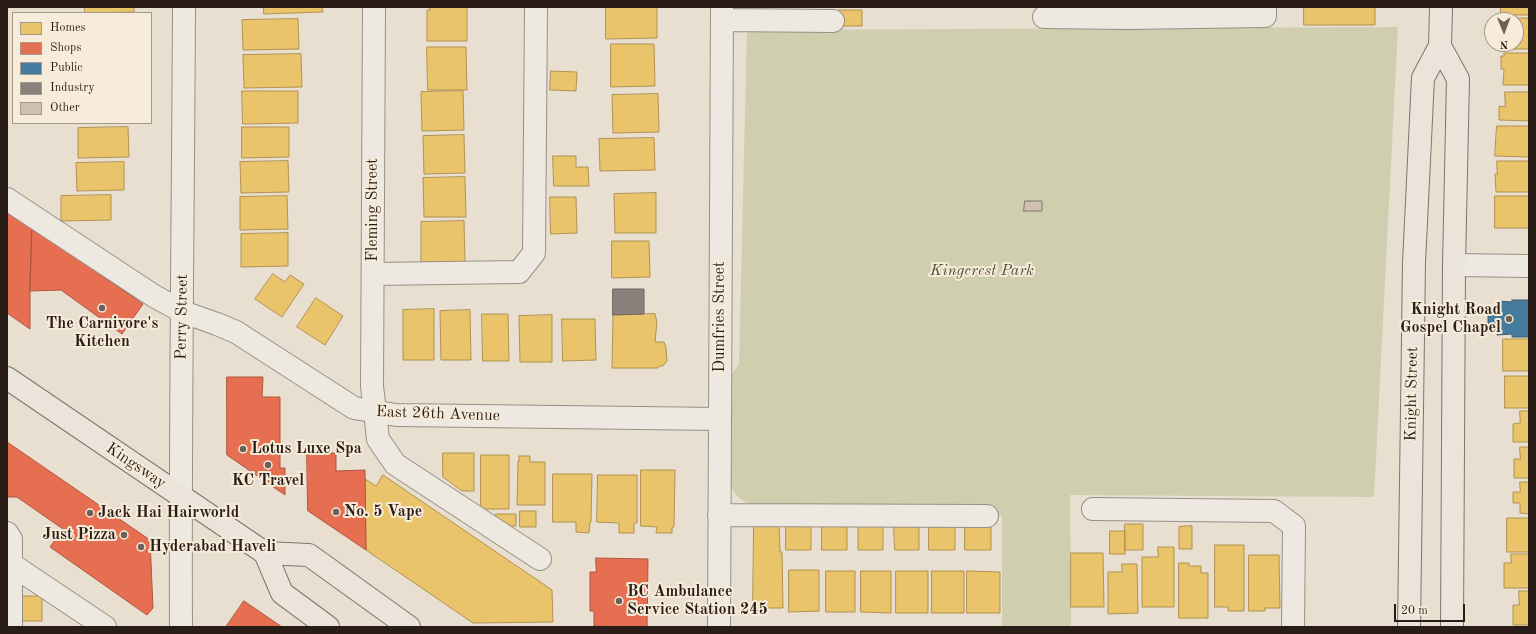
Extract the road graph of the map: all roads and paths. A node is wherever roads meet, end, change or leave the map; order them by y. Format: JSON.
{"nodes":[{"id":1,"x":184,"y":7,"type":"edge"},
{"id":2,"x":374,"y":7,"type":"edge"},
{"id":3,"x":536,"y":7,"type":"edge"},
{"id":4,"x":1265,"y":7,"type":"edge"},
{"id":5,"x":1441,"y":7,"type":"edge"},
{"id":6,"x":722,"y":13,"type":"edge"},
{"id":7,"x":1044,"y":17,"type":"dead end"},
{"id":8,"x":833,"y":21,"type":"dead end"},
{"id":9,"x":1440,"y":46,"type":"junction"},
{"id":10,"x":7,"y":199,"type":"edge"},
{"id":11,"x":1454,"y":265,"type":"junction"},
{"id":12,"x":1529,"y":266,"type":"edge"},
{"id":13,"x":373,"y":274,"type":"junction"},
{"id":14,"x":183,"y":312,"type":"junction"},
{"id":15,"x":7,"y":378,"type":"edge"},
{"id":16,"x":374,"y":412,"type":"junction"},
{"id":17,"x":720,"y":419,"type":"junction"},
{"id":18,"x":182,"y":497,"type":"junction"},
{"id":19,"x":1093,"y":510,"type":"dead end"},
{"id":20,"x":719,"y":515,"type":"junction"},
{"id":21,"x":987,"y":516,"type":"dead end"},
{"id":22,"x":7,"y":534,"type":"edge"},
{"id":23,"x":265,"y":553,"type":"junction"},
{"id":24,"x":540,"y":559,"type":"dead end"},
{"id":25,"x":11,"y":564,"type":"junction"},
{"id":26,"x":11,"y":627,"type":"edge"},
{"id":27,"x":105,"y":627,"type":"edge"},
{"id":28,"x":181,"y":627,"type":"edge"},
{"id":29,"x":328,"y":627,"type":"edge"},
{"id":30,"x":409,"y":627,"type":"edge"},
{"id":31,"x":719,"y":627,"type":"edge"},
{"id":32,"x":1293,"y":627,"type":"edge"},
{"id":33,"x":1408,"y":627,"type":"edge"},
{"id":34,"x":1452,"y":627,"type":"edge"}],
"edges":[{"from":1,"to":14,"type":"street","name":"Perry Street"},
{"from":2,"to":13,"type":"street","name":"Fleming Street"},
{"from":3,"to":13,"type":"street"},
{"from":4,"to":7,"type":"street"},
{"from":5,"to":9,"type":"main road","name":"Knight Street"},
{"from":6,"to":8,"type":"street"},
{"from":6,"to":17,"type":"street","name":"Dumfries Street"},
{"from":9,"to":11,"type":"main road"},
{"from":9,"to":33,"type":"main road","name":"Knight Street"},
{"from":10,"to":14,"type":"street","name":"East 26th Avenue"},
{"from":11,"to":12,"type":"street"},
{"from":11,"to":34,"type":"main road"},
{"from":13,"to":16,"type":"street","name":"Fleming Street"},
{"from":14,"to":16,"type":"street","name":"East 26th Avenue"},
{"from":14,"to":18,"type":"street","name":"Perry Street"},
{"from":15,"to":18,"type":"main road","name":"Kingsway"},
{"from":16,"to":17,"type":"street","name":"East 26th Avenue"},
{"from":16,"to":24,"type":"street","name":"Fleming Street"},
{"from":17,"to":20,"type":"street","name":"Dumfries Street"},
{"from":18,"to":23,"type":"main road","name":"Kingsway"},
{"from":18,"to":28,"type":"street","name":"Perry Street"},
{"from":19,"to":32,"type":"street"},
{"from":20,"to":21,"type":"street"},
{"from":20,"to":31,"type":"street","name":"Dumfries Street"},
{"from":22,"to":25,"type":"street"},
{"from":23,"to":29,"type":"main road"},
{"from":23,"to":30,"type":"main road"},
{"from":25,"to":26,"type":"street"},
{"from":25,"to":27,"type":"street"}]}
